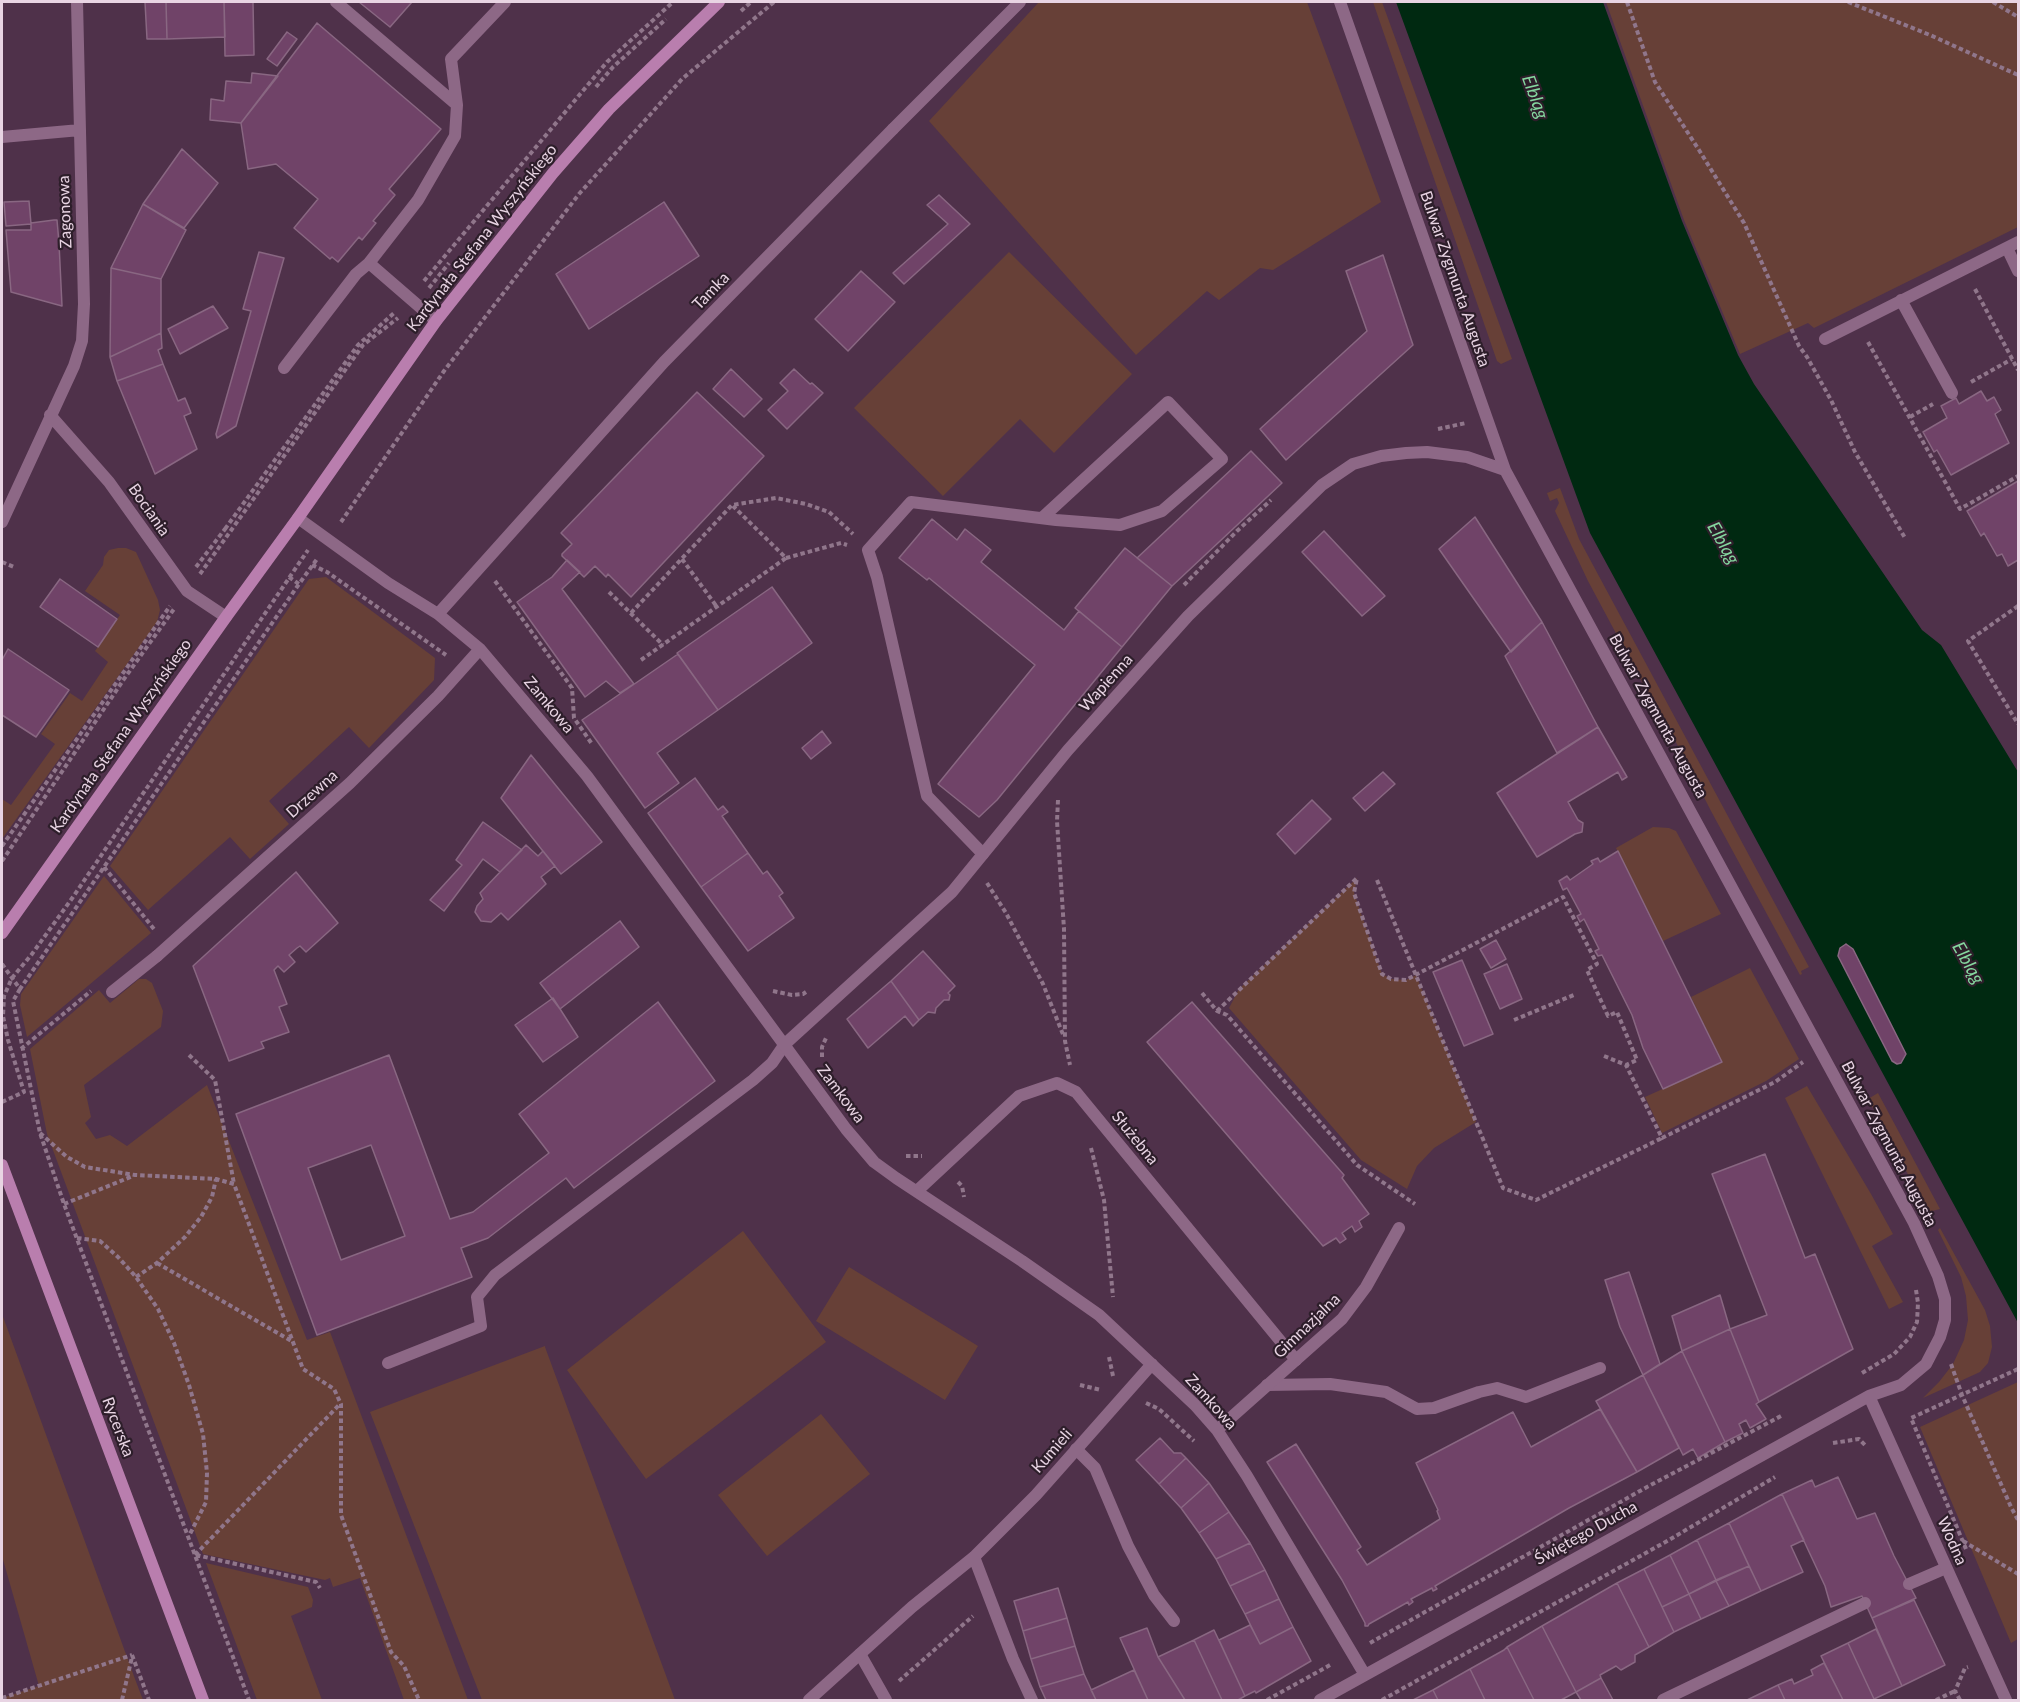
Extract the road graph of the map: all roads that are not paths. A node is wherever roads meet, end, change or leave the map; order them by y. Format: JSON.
{"nodes":[{"id":1,"x":77,"y":2,"type":"edge"},
{"id":2,"x":336,"y":2,"type":"edge"},
{"id":3,"x":505,"y":2,"type":"edge"},
{"id":4,"x":719,"y":2,"type":"edge"},
{"id":5,"x":1020,"y":2,"type":"edge"},
{"id":6,"x":1340,"y":2,"type":"edge"},
{"id":7,"x":457,"y":105,"type":"junction"},
{"id":8,"x":80,"y":130,"type":"junction"},
{"id":9,"x":2,"y":137,"type":"edge"},
{"id":10,"x":2019,"y":242,"type":"edge"},
{"id":11,"x":2007,"y":248,"type":"junction"},
{"id":12,"x":369,"y":263,"type":"junction"},
{"id":13,"x":2019,"y":271,"type":"edge"},
{"id":14,"x":1901,"y":300,"type":"junction"},
{"id":15,"x":436,"y":321,"type":"junction"},
{"id":16,"x":1825,"y":339,"type":"dead end"},
{"id":17,"x":284,"y":368,"type":"dead end"},
{"id":18,"x":1952,"y":393,"type":"dead end"},
{"id":19,"x":50,"y":415,"type":"junction"},
{"id":20,"x":1505,"y":470,"type":"junction"},
{"id":21,"x":298,"y":518,"type":"junction"},
{"id":22,"x":1042,"y":518,"type":"junction"},
{"id":23,"x":2,"y":522,"type":"edge"},
{"id":24,"x":438,"y":614,"type":"junction"},
{"id":25,"x":225,"y":617,"type":"junction"},
{"id":26,"x":480,"y":649,"type":"junction"},
{"id":27,"x":979,"y":859,"type":"junction"},
{"id":28,"x":2,"y":933,"type":"edge"},
{"id":29,"x":112,"y":992,"type":"dead end"},
{"id":30,"x":785,"y":1044,"type":"junction"},
{"id":31,"x":2,"y":1165,"type":"edge"},
{"id":32,"x":917,"y":1191,"type":"junction"},
{"id":33,"x":1399,"y":1228,"type":"dead end"},
{"id":34,"x":1296,"y":1360,"type":"junction"},
{"id":35,"x":388,"y":1363,"type":"dead end"},
{"id":36,"x":1152,"y":1364,"type":"junction"},
{"id":37,"x":1600,"y":1368,"type":"dead end"},
{"id":38,"x":1267,"y":1385,"type":"junction"},
{"id":39,"x":1869,"y":1396,"type":"junction"},
{"id":40,"x":1217,"y":1430,"type":"junction"},
{"id":41,"x":1076,"y":1449,"type":"junction"},
{"id":42,"x":974,"y":1557,"type":"junction"},
{"id":43,"x":1946,"y":1568,"type":"junction"},
{"id":44,"x":1909,"y":1584,"type":"dead end"},
{"id":45,"x":1865,"y":1603,"type":"dead end"},
{"id":46,"x":1174,"y":1621,"type":"dead end"},
{"id":47,"x":860,"y":1654,"type":"junction"},
{"id":48,"x":1365,"y":1675,"type":"junction"},
{"id":49,"x":884,"y":1698,"type":"edge"},
{"id":50,"x":2004,"y":1700,"type":"edge"},
{"id":51,"x":203,"y":1701,"type":"edge"},
{"id":52,"x":809,"y":1701,"type":"edge"},
{"id":53,"x":1032,"y":1701,"type":"edge"},
{"id":54,"x":1320,"y":1701,"type":"edge"},
{"id":55,"x":1663,"y":1701,"type":"edge"}],
"edges":[{"from":1,"to":8,"type":"street","name":"Zagonowa"},
{"from":2,"to":7,"type":"street"},
{"from":3,"to":7,"type":"street"},
{"from":4,"to":15,"type":"main road","name":"Kardynała Stefana Wyszyńskiego"},
{"from":5,"to":24,"type":"street","name":"Tamka"},
{"from":6,"to":20,"type":"street","name":"Bulwar Zygmunta Augusta"},
{"from":7,"to":12,"type":"street"},
{"from":8,"to":9,"type":"street"},
{"from":8,"to":19,"type":"street","name":"Zagonowa"},
{"from":10,"to":11,"type":"street"},
{"from":11,"to":13,"type":"street"},
{"from":11,"to":14,"type":"street"},
{"from":12,"to":15,"type":"street"},
{"from":12,"to":17,"type":"street"},
{"from":14,"to":16,"type":"street"},
{"from":14,"to":18,"type":"street"},
{"from":15,"to":21,"type":"main road","name":"Kardynała Stefana Wyszyńskiego"},
{"from":19,"to":23,"type":"street","name":"Zagonowa"},
{"from":19,"to":25,"type":"street","name":"Bociania"},
{"from":20,"to":27,"type":"street","name":"Wapienna"},
{"from":20,"to":39,"type":"street","name":"Bulwar Zygmunta Augusta"},
{"from":21,"to":24,"type":"street","name":"Zamkowa"},
{"from":21,"to":25,"type":"main road","name":"Kardynała Stefana Wyszyńskiego"},
{"from":22,"to":22,"type":"street"},
{"from":22,"to":27,"type":"street"},
{"from":24,"to":26,"type":"street","name":"Zamkowa"},
{"from":25,"to":28,"type":"main road","name":"Kardynała Stefana Wyszyńskiego"},
{"from":26,"to":29,"type":"street","name":"Drzewna"},
{"from":26,"to":30,"type":"street","name":"Zamkowa"},
{"from":27,"to":30,"type":"street","name":"Wapienna"},
{"from":30,"to":32,"type":"street","name":"Zamkowa"},
{"from":30,"to":35,"type":"street","name":"Wapienna"},
{"from":31,"to":51,"type":"main road","name":"Rycerska"},
{"from":32,"to":34,"type":"street","name":"Służebna"},
{"from":32,"to":36,"type":"street","name":"Zamkowa"},
{"from":33,"to":34,"type":"street","name":"Gimnazjalna"},
{"from":34,"to":38,"type":"street","name":"Gimnazjalna"},
{"from":36,"to":40,"type":"street","name":"Zamkowa"},
{"from":36,"to":41,"type":"street","name":"Kumieli"},
{"from":37,"to":38,"type":"street"},
{"from":38,"to":40,"type":"street","name":"Gimnazjalna"},
{"from":39,"to":43,"type":"street","name":"Wodna"},
{"from":39,"to":48,"type":"street","name":"Świętego Ducha"},
{"from":40,"to":48,"type":"street","name":"Zamkowa"},
{"from":41,"to":42,"type":"street","name":"Kumieli"},
{"from":41,"to":46,"type":"street"},
{"from":42,"to":47,"type":"street","name":"Kumieli"},
{"from":42,"to":53,"type":"street"},
{"from":43,"to":44,"type":"street"},
{"from":43,"to":50,"type":"street","name":"Wodna"},
{"from":45,"to":55,"type":"street"},
{"from":47,"to":49,"type":"street"},
{"from":47,"to":52,"type":"street","name":"Kumieli"},
{"from":48,"to":54,"type":"street","name":"Świętego Ducha"}]}
